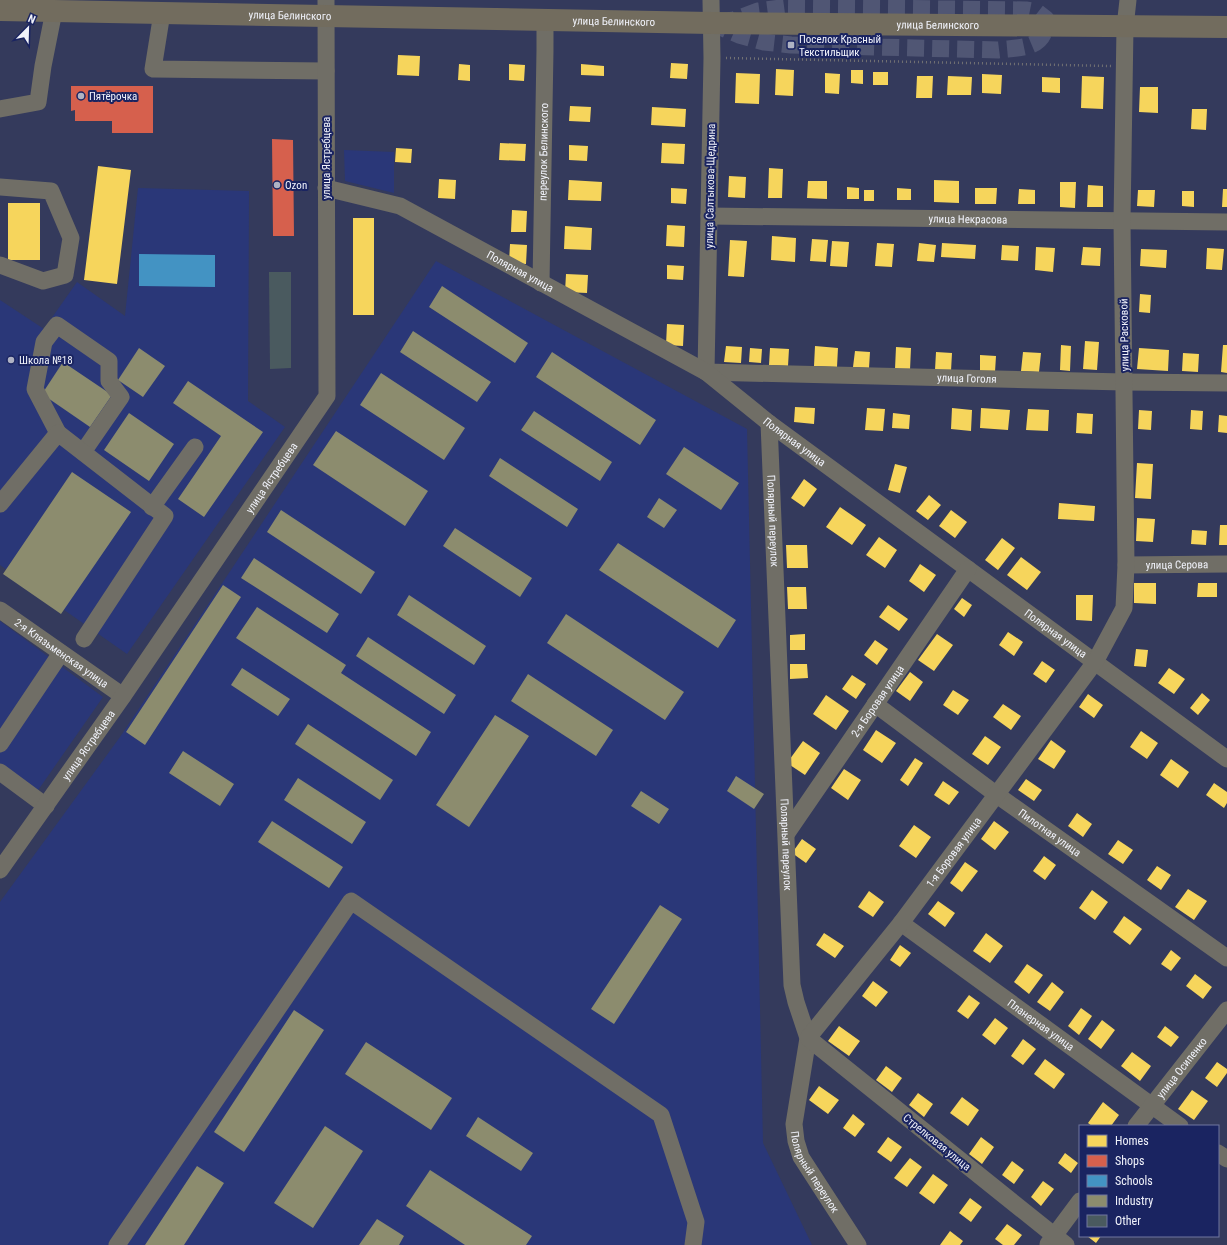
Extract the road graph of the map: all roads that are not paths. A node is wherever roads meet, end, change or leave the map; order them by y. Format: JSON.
{"nodes":[{"id":1,"x":711,"y":0,"type":"edge"},
{"id":2,"x":1128,"y":0,"type":"edge"},
{"id":3,"x":326,"y":8,"type":"edge"},
{"id":4,"x":0,"y":10,"type":"edge"},
{"id":5,"x":54,"y":11,"type":"junction"},
{"id":6,"x":162,"y":13,"type":"junction"},
{"id":7,"x":545,"y":20,"type":"junction"},
{"id":8,"x":711,"y":24,"type":"junction"},
{"id":9,"x":1125,"y":27,"type":"junction"},
{"id":10,"x":1227,"y":27,"type":"edge"},
{"id":11,"x":326,"y":71,"type":"junction"},
{"id":12,"x":0,"y":109,"type":"edge"},
{"id":13,"x":0,"y":187,"type":"edge"},
{"id":14,"x":326,"y":188,"type":"junction"},
{"id":15,"x":709,"y":216,"type":"junction"},
{"id":16,"x":1122,"y":221,"type":"junction"},
{"id":17,"x":1227,"y":222,"type":"edge"},
{"id":18,"x":0,"y":265,"type":"edge"},
{"id":19,"x":541,"y":283,"type":"junction"},
{"id":20,"x":706,"y":372,"type":"junction"},
{"id":21,"x":1124,"y":382,"type":"junction"},
{"id":22,"x":1227,"y":383,"type":"edge"},
{"id":23,"x":769,"y":423,"type":"junction"},
{"id":24,"x":58,"y":433,"type":"junction"},
{"id":25,"x":195,"y":448,"type":"dead end"},
{"id":26,"x":83,"y":452,"type":"junction"},
{"id":27,"x":0,"y":504,"type":"edge"},
{"id":28,"x":152,"y":506,"type":"junction"},
{"id":29,"x":1227,"y":564,"type":"edge"},
{"id":30,"x":1126,"y":565,"type":"junction"},
{"id":31,"x":968,"y":569,"type":"junction"},
{"id":32,"x":0,"y":610,"type":"edge"},
{"id":33,"x":84,"y":639,"type":"dead end"},
{"id":34,"x":61,"y":652,"type":"junction"},
{"id":35,"x":1095,"y":662,"type":"junction"},
{"id":36,"x":123,"y":696,"type":"junction"},
{"id":37,"x":875,"y":704,"type":"junction"},
{"id":38,"x":0,"y":744,"type":"edge"},
{"id":39,"x":1227,"y":759,"type":"edge"},
{"id":40,"x":0,"y":772,"type":"edge"},
{"id":41,"x":997,"y":795,"type":"junction"},
{"id":42,"x":46,"y":806,"type":"junction"},
{"id":43,"x":787,"y":833,"type":"junction"},
{"id":44,"x":0,"y":870,"type":"edge"},
{"id":45,"x":901,"y":923,"type":"junction"},
{"id":46,"x":1227,"y":958,"type":"edge"},
{"id":47,"x":1227,"y":1010,"type":"edge"},
{"id":48,"x":808,"y":1038,"type":"junction"},
{"id":49,"x":1151,"y":1106,"type":"junction"},
{"id":50,"x":1137,"y":1125,"type":"edge"},
{"id":51,"x":1179,"y":1125,"type":"edge"},
{"id":52,"x":1079,"y":1203,"type":"edge"},
{"id":53,"x":1056,"y":1242,"type":"edge"},
{"id":54,"x":117,"y":1245,"type":"edge"},
{"id":55,"x":693,"y":1245,"type":"edge"},
{"id":56,"x":858,"y":1245,"type":"edge"}],
"edges":[{"from":1,"to":8,"type":"street","name":"улица Салтыкова-Щедрина"},
{"from":2,"to":9,"type":"street","name":"улица Расковой"},
{"from":3,"to":6,"type":"main road","name":"улица Белинского"},
{"from":3,"to":7,"type":"main road","name":"улица Белинского"},
{"from":3,"to":11,"type":"street","name":"улица Ястребцева"},
{"from":4,"to":5,"type":"main road","name":"улица Белинского"},
{"from":5,"to":6,"type":"main road","name":"улица Белинского"},
{"from":5,"to":12,"type":"street"},
{"from":6,"to":11,"type":"street"},
{"from":7,"to":8,"type":"main road","name":"улица Белинского"},
{"from":7,"to":19,"type":"street","name":"переулок Белинского"},
{"from":8,"to":9,"type":"main road","name":"улица Белинского"},
{"from":8,"to":15,"type":"street","name":"улица Салтыкова-Щедрина"},
{"from":9,"to":10,"type":"main road","name":"улица Белинского"},
{"from":9,"to":16,"type":"street","name":"улица Расковой"},
{"from":11,"to":14,"type":"street","name":"улица Ястребцева"},
{"from":13,"to":18,"type":"street"},
{"from":14,"to":19,"type":"street","name":"Полярная улица"},
{"from":14,"to":36,"type":"street","name":"улица Ястребцева"},
{"from":15,"to":16,"type":"street","name":"улица Некрасова"},
{"from":15,"to":20,"type":"street","name":"улица Салтыкова-Щедрина"},
{"from":16,"to":17,"type":"street","name":"улица Некрасова"},
{"from":16,"to":21,"type":"street","name":"улица Расковой"},
{"from":19,"to":20,"type":"street","name":"Полярная улица"},
{"from":20,"to":21,"type":"street","name":"улица Гоголя"},
{"from":20,"to":23,"type":"street","name":"Полярная улица"},
{"from":21,"to":22,"type":"street","name":"улица Гоголя"},
{"from":21,"to":30,"type":"street","name":"улица Расковой"},
{"from":23,"to":31,"type":"street","name":"Полярная улица"},
{"from":23,"to":43,"type":"street","name":"Полярный переулок"},
{"from":24,"to":26,"type":"street"},
{"from":24,"to":26,"type":"street"},
{"from":24,"to":27,"type":"street"},
{"from":25,"to":28,"type":"street"},
{"from":26,"to":28,"type":"street"},
{"from":28,"to":33,"type":"street"},
{"from":29,"to":30,"type":"street","name":"улица Серова"},
{"from":30,"to":35,"type":"street","name":"улица Расковой"},
{"from":31,"to":35,"type":"street","name":"Полярная улица"},
{"from":31,"to":37,"type":"street","name":"2-я Боровая улица"},
{"from":32,"to":34,"type":"street","name":"2-я Клязьменская улица"},
{"from":34,"to":36,"type":"street","name":"2-я Клязьменская улица"},
{"from":34,"to":38,"type":"street"},
{"from":35,"to":39,"type":"street","name":"Полярная улица"},
{"from":35,"to":41,"type":"street","name":"1-я Боровая улица"},
{"from":36,"to":42,"type":"street","name":"улица Ястребцева"},
{"from":37,"to":41,"type":"street","name":"Пилотная улица"},
{"from":37,"to":43,"type":"street","name":"2-я Боровая улица"},
{"from":40,"to":42,"type":"street"},
{"from":41,"to":45,"type":"street","name":"1-я Боровая улица"},
{"from":41,"to":46,"type":"street","name":"Пилотная улица"},
{"from":42,"to":44,"type":"street","name":"улица Ястребцева"},
{"from":43,"to":48,"type":"street","name":"Полярный переулок"},
{"from":45,"to":48,"type":"street","name":"1-я Боровая улица"},
{"from":45,"to":49,"type":"street","name":"Планерная улица"},
{"from":47,"to":49,"type":"street","name":"улица Осипенко"},
{"from":48,"to":53,"type":"street","name":"Стрелковая улица"},
{"from":48,"to":56,"type":"street","name":"Полярный переулок"},
{"from":49,"to":50,"type":"street","name":"улица Осипенко"},
{"from":49,"to":51,"type":"street","name":"Планерная улица"},
{"from":52,"to":53,"type":"street"},
{"from":54,"to":55,"type":"street"}]}
